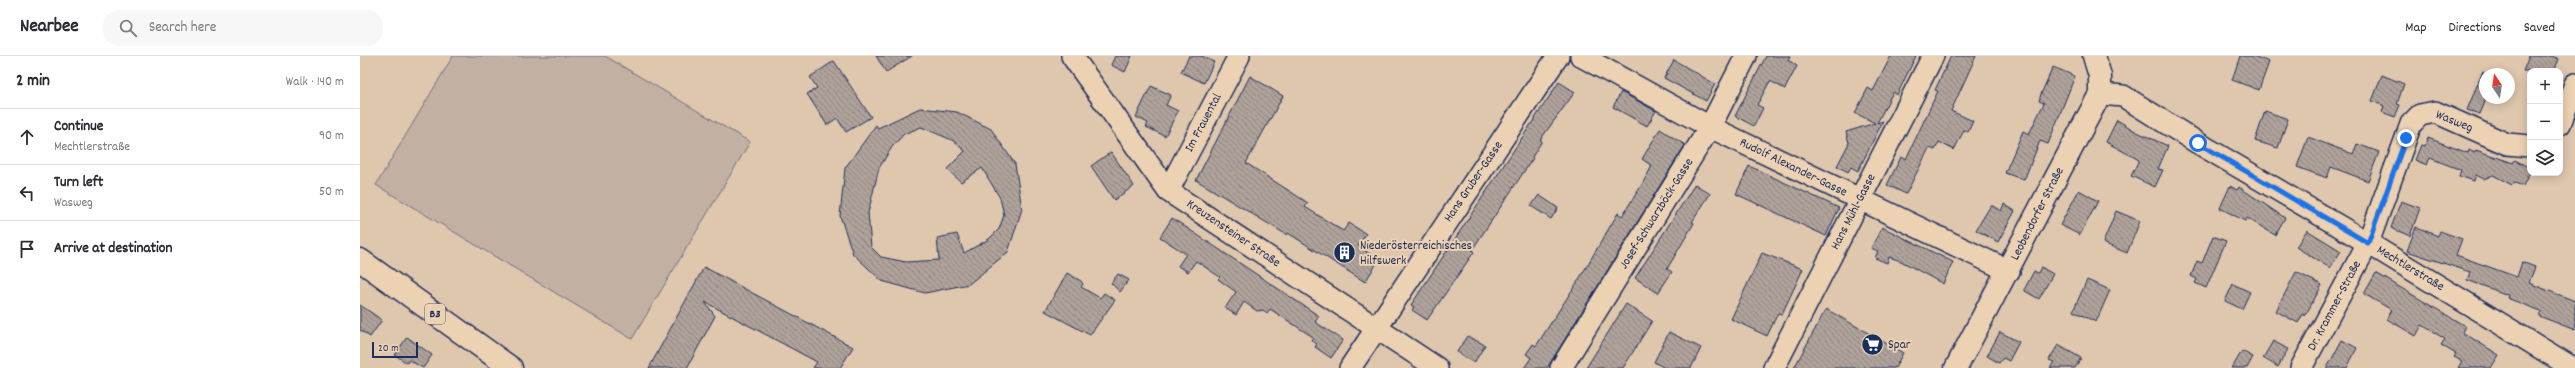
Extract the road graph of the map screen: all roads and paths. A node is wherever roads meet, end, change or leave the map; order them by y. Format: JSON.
{"nodes":[{"id":1,"x":1072,"y":56,"type":"edge"},
{"id":2,"x":1239,"y":56,"type":"edge"},
{"id":3,"x":1558,"y":56,"type":"edge"},
{"id":4,"x":1581,"y":56,"type":"edge"},
{"id":5,"x":1746,"y":56,"type":"edge"},
{"id":6,"x":1933,"y":56,"type":"edge"},
{"id":7,"x":2099,"y":58,"type":"edge"},
{"id":8,"x":2575,"y":84,"type":"edge"},
{"id":9,"x":2100,"y":94,"type":"junction"},
{"id":10,"x":2563,"y":116,"type":"edge"},
{"id":11,"x":1710,"y":127,"type":"junction"},
{"id":12,"x":2527,"y":146,"type":"edge"},
{"id":13,"x":1168,"y":191,"type":"junction"},
{"id":14,"x":1860,"y":200,"type":"junction"},
{"id":15,"x":2368,"y":243,"type":"junction"},
{"id":16,"x":360,"y":260,"type":"edge"},
{"id":17,"x":2009,"y":270,"type":"junction"},
{"id":18,"x":1375,"y":328,"type":"junction"},
{"id":19,"x":1961,"y":366,"type":"edge"},
{"id":20,"x":511,"y":368,"type":"edge"},
{"id":21,"x":1350,"y":368,"type":"edge"},
{"id":22,"x":1437,"y":368,"type":"edge"},
{"id":23,"x":1561,"y":368,"type":"edge"},
{"id":24,"x":1774,"y":368,"type":"edge"},
{"id":25,"x":2301,"y":368,"type":"edge"},
{"id":26,"x":2573,"y":368,"type":"edge"}],
"edges":[{"from":1,"to":13,"type":"street","name":"Kreuzensteiner Straße"},
{"from":2,"to":13,"type":"street","name":"Im Frauental"},
{"from":3,"to":18,"type":"street","name":"Hans Gruber-Gasse"},
{"from":4,"to":11,"type":"street","name":"Rudolf Alexander-Gasse"},
{"from":5,"to":11,"type":"street","name":"Josef-Schwarzböck-Gasse"},
{"from":6,"to":14,"type":"street","name":"Hans Mühl-Gasse"},
{"from":7,"to":9,"type":"main road","name":"Leobendorfer Straße"},
{"from":8,"to":10,"type":"street"},
{"from":9,"to":15,"type":"street","name":"Mechtlerstraße"},
{"from":9,"to":17,"type":"main road","name":"Leobendorfer Straße"},
{"from":11,"to":14,"type":"street","name":"Rudolf Alexander-Gasse"},
{"from":11,"to":23,"type":"street","name":"Josef-Schwarzböck-Gasse"},
{"from":12,"to":15,"type":"street","name":"Wasweg"},
{"from":13,"to":18,"type":"street","name":"Kreuzensteiner Straße"},
{"from":14,"to":17,"type":"street","name":"Rudolf Alexander-Gasse"},
{"from":14,"to":24,"type":"street","name":"Hans Mühl-Gasse"},
{"from":15,"to":25,"type":"street","name":"Dr. Krammer-Straße"},
{"from":15,"to":26,"type":"street","name":"Mechtlerstraße"},
{"from":16,"to":20,"type":"main road","number":"B3"},
{"from":17,"to":19,"type":"main road","name":"Leobendorfer Straße"},
{"from":18,"to":21,"type":"street","name":"Hans Gruber-Gasse"},
{"from":18,"to":22,"type":"street","name":"Kreuzensteiner Straße"}]}
